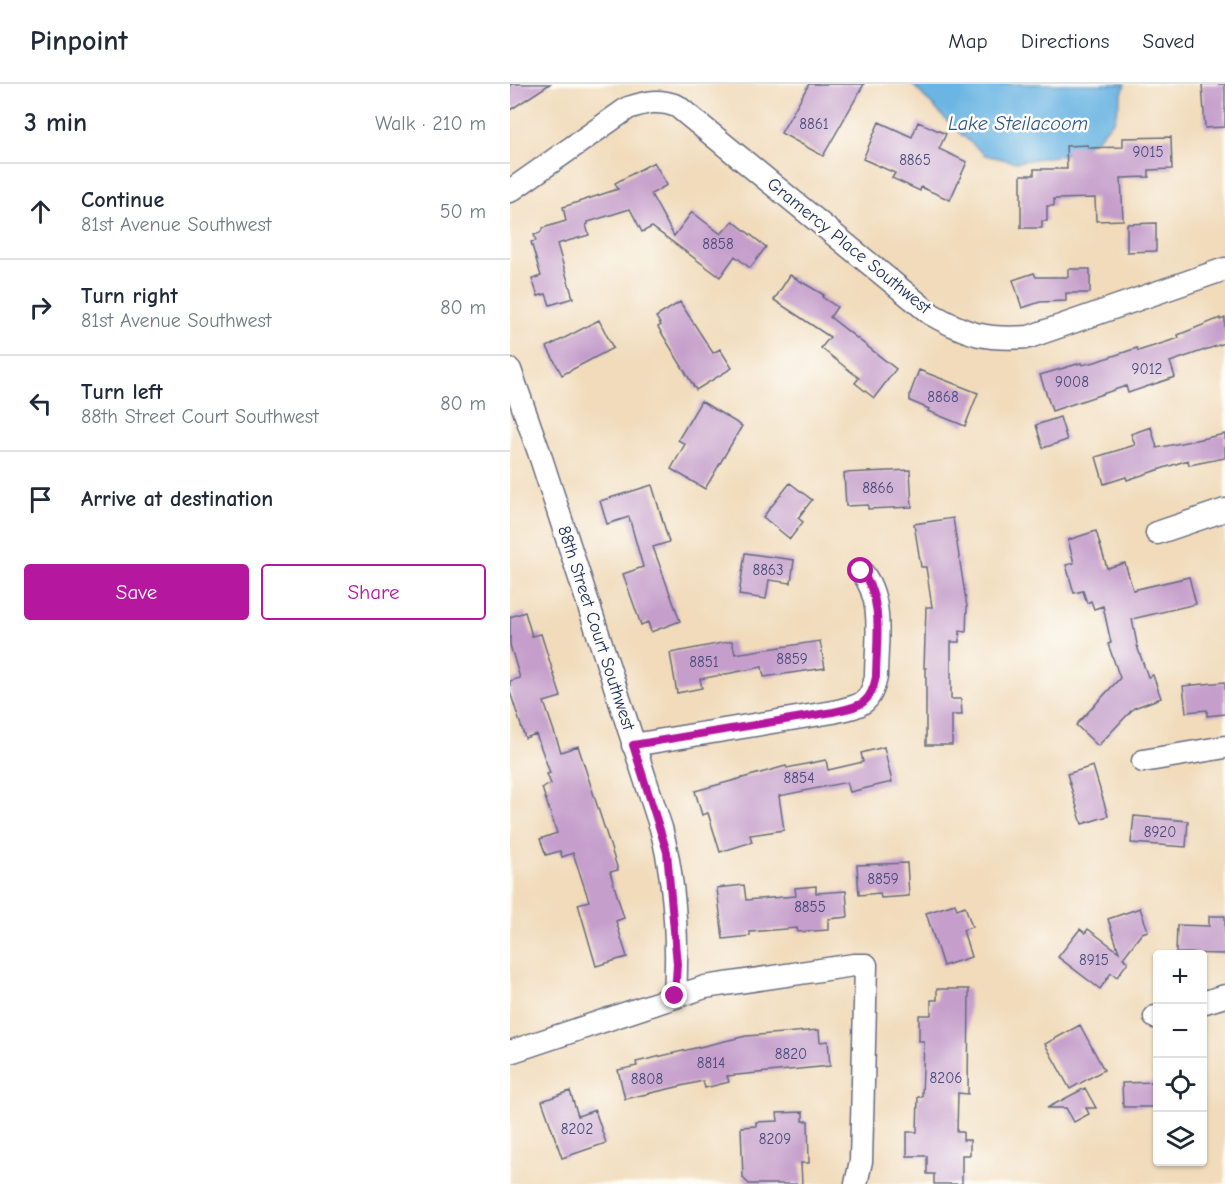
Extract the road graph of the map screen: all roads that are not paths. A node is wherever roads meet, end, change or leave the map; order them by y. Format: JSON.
{"nodes":[{"id":1,"x":510,"y":191,"type":"edge"},
{"id":2,"x":1225,"y":269,"type":"edge"},
{"id":3,"x":510,"y":370,"type":"edge"},
{"id":4,"x":1225,"y":510,"type":"edge"},
{"id":5,"x":1157,"y":533,"type":"dead end"},
{"id":6,"x":861,"y":571,"type":"dead end"},
{"id":7,"x":633,"y":745,"type":"junction"},
{"id":8,"x":1225,"y":747,"type":"edge"},
{"id":9,"x":1143,"y":761,"type":"dead end"},
{"id":10,"x":675,"y":996,"type":"junction"},
{"id":11,"x":1225,"y":996,"type":"edge"},
{"id":12,"x":1207,"y":1002,"type":"edge"},
{"id":13,"x":510,"y":1052,"type":"edge"},
{"id":14,"x":855,"y":1184,"type":"edge"}],
"edges":[{"from":1,"to":2,"type":"street","name":"Gramercy Place Southwest"},
{"from":3,"to":7,"type":"street","name":"88th Street Court Southwest"},
{"from":4,"to":5,"type":"street"},
{"from":6,"to":7,"type":"street"},
{"from":7,"to":10,"type":"street","name":"88th Street Court Southwest"},
{"from":8,"to":9,"type":"street"},
{"from":10,"to":13,"type":"street"},
{"from":10,"to":14,"type":"street"},
{"from":11,"to":12,"type":"street"}]}
